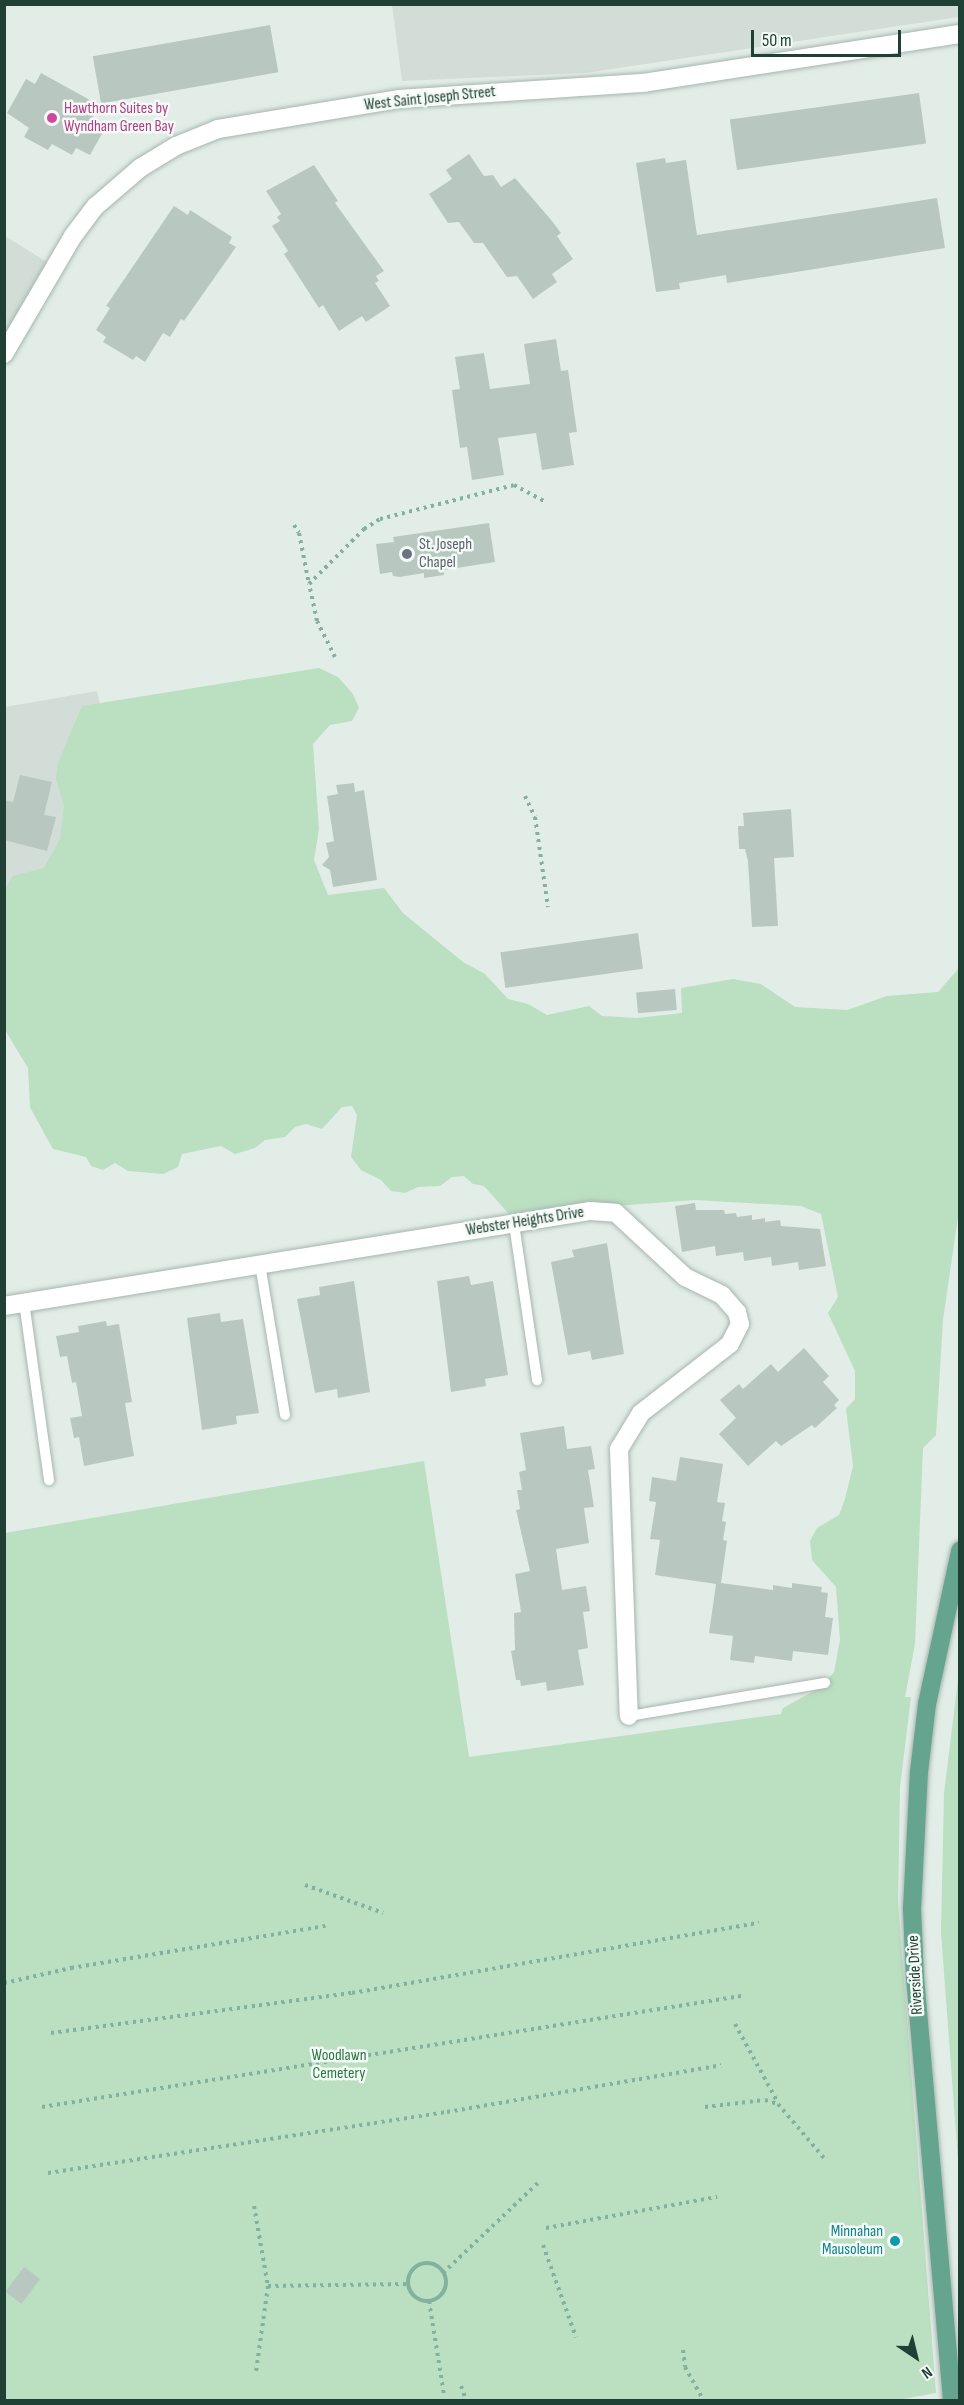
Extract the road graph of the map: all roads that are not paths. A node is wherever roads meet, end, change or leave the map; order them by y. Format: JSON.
{"nodes":[{"id":1,"x":960,"y":34,"type":"edge"},
{"id":2,"x":4,"y":354,"type":"edge"},
{"id":3,"x":514,"y":1224,"type":"junction"},
{"id":4,"x":260,"y":1264,"type":"junction"},
{"id":5,"x":24,"y":1302,"type":"junction"},
{"id":6,"x":4,"y":1305,"type":"edge"},
{"id":7,"x":537,"y":1380,"type":"dead end"},
{"id":8,"x":285,"y":1415,"type":"dead end"},
{"id":9,"x":49,"y":1480,"type":"dead end"},
{"id":10,"x":960,"y":1551,"type":"edge"},
{"id":11,"x":825,"y":1683,"type":"dead end"},
{"id":12,"x":629,"y":1716,"type":"joint"},
{"id":13,"x":952,"y":2400,"type":"edge"}],
"edges":[{"from":1,"to":2,"type":"street","name":"West Saint Joseph Street"},
{"from":3,"to":4,"type":"street","name":"Webster Heights Drive"},
{"from":3,"to":7,"type":"lane"},
{"from":3,"to":12,"type":"street","name":"Webster Heights Drive"},
{"from":4,"to":5,"type":"street","name":"Webster Heights Drive"},
{"from":4,"to":8,"type":"lane"},
{"from":5,"to":6,"type":"street","name":"Webster Heights Drive"},
{"from":5,"to":9,"type":"lane"},
{"from":10,"to":13,"type":"main road","name":"Riverside Drive"},
{"from":11,"to":12,"type":"lane"}]}
